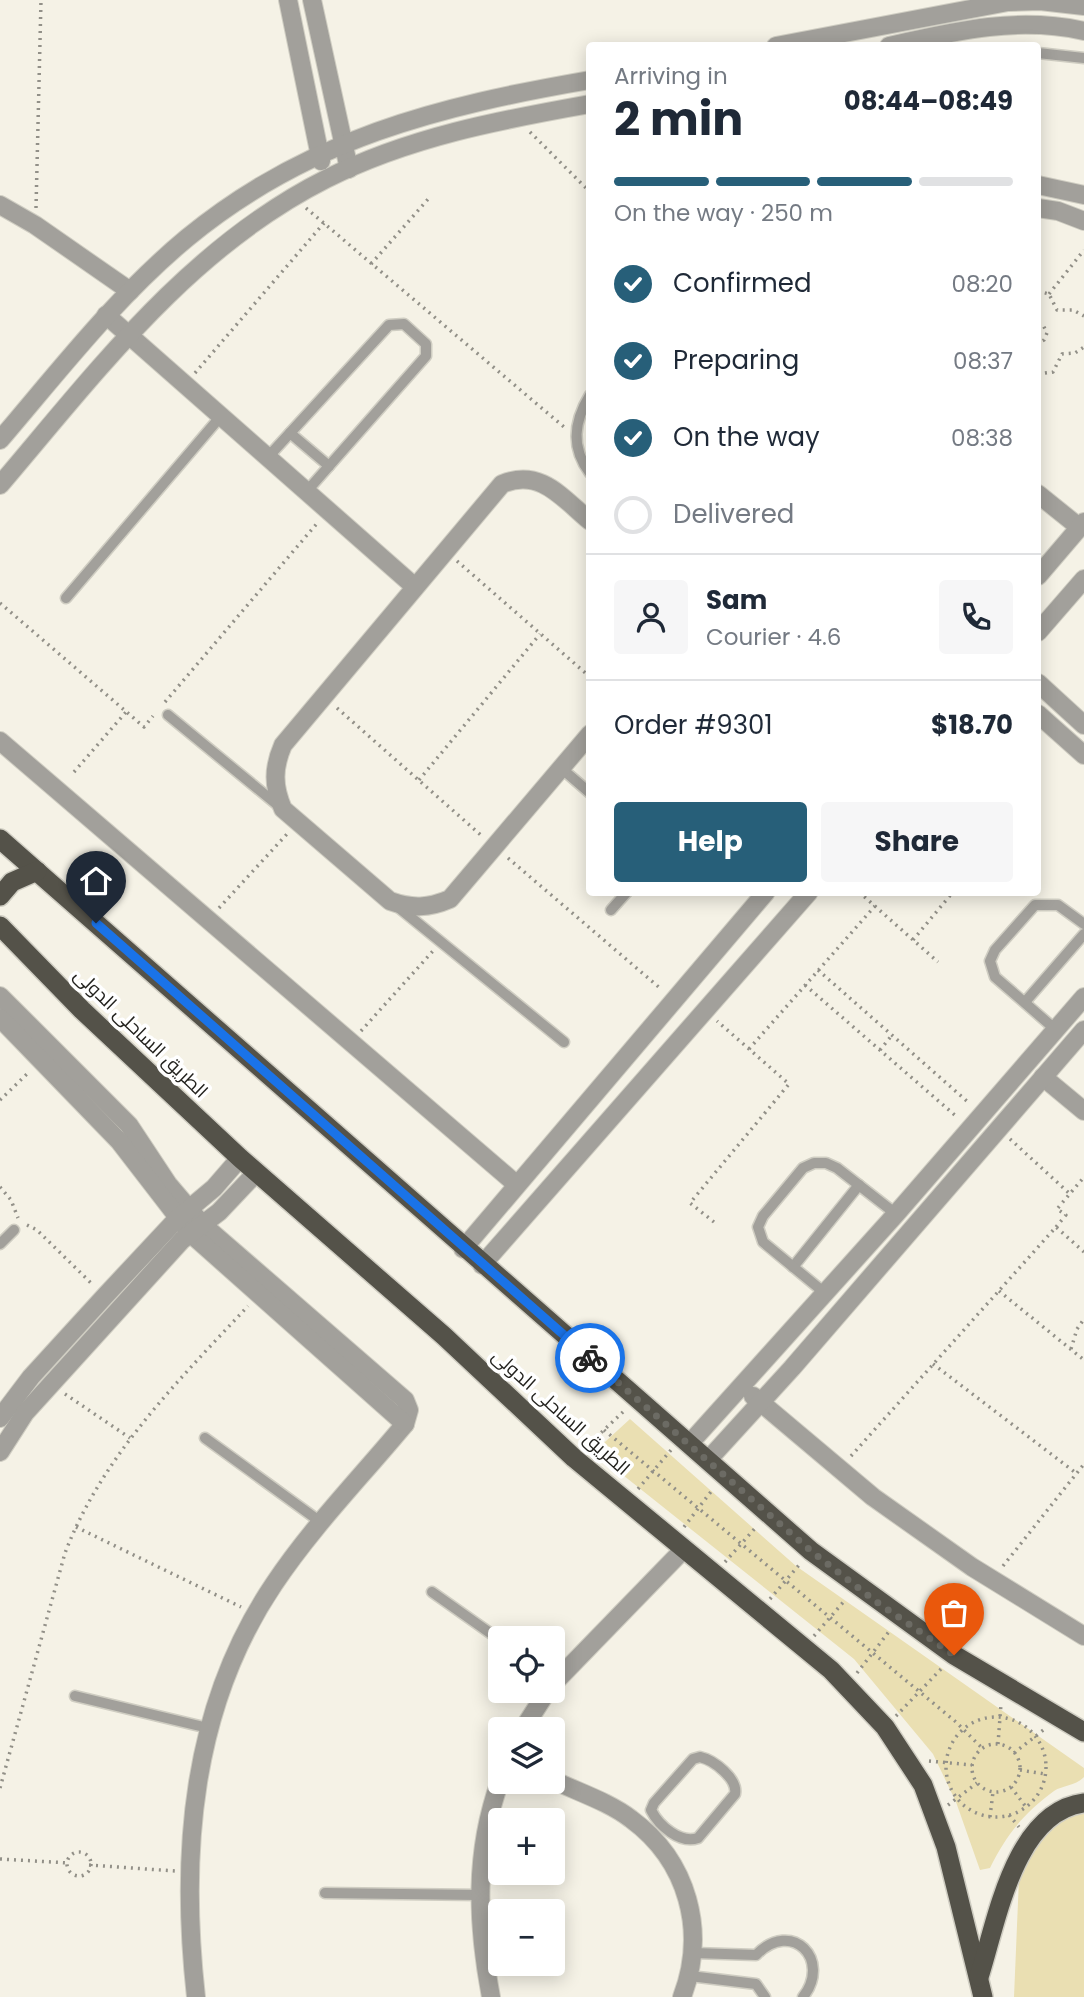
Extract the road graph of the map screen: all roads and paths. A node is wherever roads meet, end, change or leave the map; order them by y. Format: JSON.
{"nodes":[{"id":1,"x":41,"y":0,"type":"edge"},
{"id":2,"x":288,"y":0,"type":"edge"},
{"id":3,"x":312,"y":0,"type":"edge"},
{"id":4,"x":1084,"y":6,"type":"edge"},
{"id":5,"x":1084,"y":31,"type":"edge"},
{"id":6,"x":797,"y":42,"type":"edge"},
{"id":7,"x":909,"y":42,"type":"edge"},
{"id":8,"x":1041,"y":52,"type":"edge"},
{"id":9,"x":1084,"y":58,"type":"edge"},
{"id":10,"x":586,"y":81,"type":"edge"},
{"id":11,"x":586,"y":105,"type":"edge"},
{"id":12,"x":515,"y":117,"type":"junction"},
{"id":13,"x":342,"y":143,"type":"junction"},
{"id":14,"x":319,"y":153,"type":"junction"},
{"id":15,"x":349,"y":169,"type":"junction"},
{"id":16,"x":326,"y":179,"type":"junction"},
{"id":17,"x":1041,"y":186,"type":"edge"},
{"id":18,"x":586,"y":188,"type":"edge"},
{"id":19,"x":1084,"y":195,"type":"edge"},
{"id":20,"x":430,"y":197,"type":"dead end"},
{"id":21,"x":294,"y":198,"type":"junction"},
{"id":22,"x":0,"y":205,"type":"edge"},
{"id":23,"x":1041,"y":208,"type":"edge"},
{"id":24,"x":1084,"y":220,"type":"edge"},
{"id":25,"x":324,"y":223,"type":"junction"},
{"id":26,"x":35,"y":225,"type":"junction"},
{"id":27,"x":1084,"y":250,"type":"edge"},
{"id":28,"x":371,"y":264,"type":"junction"},
{"id":29,"x":130,"y":291,"type":"junction"},
{"id":30,"x":1041,"y":292,"type":"edge"},
{"id":31,"x":1049,"y":294,"type":"junction"},
{"id":32,"x":106,"y":315,"type":"junction"},
{"id":33,"x":1084,"y":316,"type":"edge"},
{"id":34,"x":1041,"y":325,"type":"edge"},
{"id":35,"x":129,"y":336,"type":"junction"},
{"id":36,"x":1041,"y":341,"type":"edge"},
{"id":37,"x":1084,"y":347,"type":"edge"},
{"id":38,"x":1041,"y":374,"type":"edge"},
{"id":39,"x":185,"y":384,"type":"junction"},
{"id":40,"x":586,"y":403,"type":"edge"},
{"id":41,"x":221,"y":416,"type":"junction"},
{"id":42,"x":576,"y":430,"type":"junction"},
{"id":43,"x":290,"y":433,"type":"junction"},
{"id":44,"x":0,"y":440,"type":"edge"},
{"id":45,"x":268,"y":457,"type":"junction"},
{"id":46,"x":328,"y":466,"type":"junction"},
{"id":47,"x":586,"y":468,"type":"edge"},
{"id":48,"x":0,"y":485,"type":"edge"},
{"id":49,"x":307,"y":491,"type":"junction"},
{"id":50,"x":1041,"y":496,"type":"edge"},
{"id":51,"x":328,"y":510,"type":"junction"},
{"id":52,"x":586,"y":518,"type":"edge"},
{"id":53,"x":1082,"y":524,"type":"edge"},
{"id":54,"x":445,"y":551,"type":"junction"},
{"id":55,"x":1041,"y":572,"type":"edge"},
{"id":56,"x":1084,"y":579,"type":"edge"},
{"id":57,"x":415,"y":587,"type":"junction"},
{"id":58,"x":65,"y":598,"type":"dead end"},
{"id":59,"x":0,"y":603,"type":"edge"},
{"id":60,"x":1041,"y":629,"type":"edge"},
{"id":61,"x":540,"y":634,"type":"junction"},
{"id":62,"x":586,"y":674,"type":"edge"},
{"id":63,"x":1041,"y":686,"type":"edge"},
{"id":64,"x":126,"y":712,"type":"junction"},
{"id":65,"x":169,"y":715,"type":"dead end"},
{"id":66,"x":1041,"y":717,"type":"edge"},
{"id":67,"x":1084,"y":725,"type":"edge"},
{"id":68,"x":586,"y":739,"type":"edge"},
{"id":69,"x":0,"y":741,"type":"edge"},
{"id":70,"x":1084,"y":755,"type":"edge"},
{"id":71,"x":561,"y":768,"type":"junction"},
{"id":72,"x":74,"y":772,"type":"dead end"},
{"id":73,"x":419,"y":780,"type":"dead end"},
{"id":74,"x":586,"y":790,"type":"edge"},
{"id":75,"x":283,"y":809,"type":"junction"},
{"id":76,"x":298,"y":822,"type":"junction"},
{"id":77,"x":0,"y":839,"type":"edge"},
{"id":78,"x":37,"y":871,"type":"junction"},
{"id":79,"x":0,"y":895,"type":"edge"},
{"id":80,"x":623,"y":896,"type":"edge"},
{"id":81,"x":763,"y":896,"type":"edge"},
{"id":82,"x":806,"y":896,"type":"edge"},
{"id":83,"x":864,"y":896,"type":"edge"},
{"id":84,"x":950,"y":896,"type":"edge"},
{"id":85,"x":390,"y":901,"type":"junction"},
{"id":86,"x":875,"y":906,"type":"junction"},
{"id":87,"x":611,"y":910,"type":"dead end"},
{"id":88,"x":208,"y":920,"type":"junction"},
{"id":89,"x":1084,"y":925,"type":"edge"},
{"id":90,"x":0,"y":926,"type":"edge"},
{"id":91,"x":1084,"y":934,"type":"edge"},
{"id":92,"x":913,"y":940,"type":"junction"},
{"id":93,"x":441,"y":942,"type":"junction"},
{"id":94,"x":938,"y":962,"type":"dead end"},
{"id":95,"x":818,"y":970,"type":"junction"},
{"id":96,"x":805,"y":985,"type":"junction"},
{"id":97,"x":0,"y":996,"type":"edge"},
{"id":98,"x":1084,"y":997,"type":"edge"},
{"id":99,"x":1025,"y":1002,"type":"junction"},
{"id":100,"x":705,"y":1011,"type":"junction"},
{"id":101,"x":0,"y":1018,"type":"edge"},
{"id":102,"x":1056,"y":1030,"type":"junction"},
{"id":103,"x":1084,"y":1030,"type":"edge"},
{"id":104,"x":892,"y":1035,"type":"junction"},
{"id":105,"x":350,"y":1042,"type":"junction"},
{"id":106,"x":564,"y":1042,"type":"dead end"},
{"id":107,"x":749,"y":1049,"type":"junction"},
{"id":108,"x":880,"y":1050,"type":"junction"},
{"id":109,"x":41,"y":1060,"type":"junction"},
{"id":110,"x":1043,"y":1077,"type":"junction"},
{"id":111,"x":0,"y":1100,"type":"edge"},
{"id":112,"x":1084,"y":1111,"type":"edge"},
{"id":113,"x":977,"y":1122,"type":"junction"},
{"id":114,"x":998,"y":1129,"type":"junction"},
{"id":115,"x":240,"y":1158,"type":"junction"},
{"id":116,"x":256,"y":1173,"type":"junction"},
{"id":117,"x":1084,"y":1177,"type":"edge"},
{"id":118,"x":516,"y":1184,"type":"junction"},
{"id":119,"x":859,"y":1185,"type":"junction"},
{"id":120,"x":0,"y":1187,"type":"edge"},
{"id":121,"x":1070,"y":1194,"type":"junction"},
{"id":122,"x":183,"y":1214,"type":"junction"},
{"id":123,"x":896,"y":1214,"type":"junction"},
{"id":124,"x":713,"y":1223,"type":"dead end"},
{"id":125,"x":1056,"y":1227,"type":"junction"},
{"id":126,"x":196,"y":1228,"type":"junction"},
{"id":127,"x":14,"y":1230,"type":"dead end"},
{"id":128,"x":0,"y":1244,"type":"edge"},
{"id":129,"x":463,"y":1249,"type":"junction"},
{"id":130,"x":1084,"y":1252,"type":"edge"},
{"id":131,"x":482,"y":1265,"type":"junction"},
{"id":132,"x":793,"y":1267,"type":"junction"},
{"id":133,"x":999,"y":1291,"type":"junction"},
{"id":134,"x":259,"y":1294,"type":"junction"},
{"id":135,"x":826,"y":1294,"type":"junction"},
{"id":136,"x":105,"y":1296,"type":"junction"},
{"id":137,"x":1084,"y":1319,"type":"edge"},
{"id":138,"x":1071,"y":1350,"type":"junction"},
{"id":139,"x":1084,"y":1360,"type":"edge"},
{"id":140,"x":933,"y":1364,"type":"junction"},
{"id":141,"x":51,"y":1384,"type":"junction"},
{"id":142,"x":742,"y":1388,"type":"junction"},
{"id":143,"x":637,"y":1398,"type":"junction"},
{"id":144,"x":761,"y":1402,"type":"junction"},
{"id":145,"x":0,"y":1418,"type":"edge"},
{"id":146,"x":405,"y":1424,"type":"junction"},
{"id":147,"x":604,"y":1430,"type":"junction"},
{"id":148,"x":130,"y":1438,"type":"junction"},
{"id":149,"x":205,"y":1438,"type":"dead end"},
{"id":150,"x":686,"y":1440,"type":"junction"},
{"id":151,"x":0,"y":1452,"type":"edge"},
{"id":152,"x":574,"y":1458,"type":"junction"},
{"id":153,"x":708,"y":1460,"type":"junction"},
{"id":154,"x":1084,"y":1464,"type":"edge"},
{"id":155,"x":840,"y":1469,"type":"junction"},
{"id":156,"x":654,"y":1471,"type":"junction"},
{"id":157,"x":1076,"y":1474,"type":"junction"},
{"id":158,"x":723,"y":1475,"type":"junction"},
{"id":159,"x":627,"y":1502,"type":"junction"},
{"id":160,"x":698,"y":1508,"type":"junction"},
{"id":161,"x":767,"y":1514,"type":"junction"},
{"id":162,"x":322,"y":1523,"type":"junction"},
{"id":163,"x":76,"y":1527,"type":"junction"},
{"id":164,"x":741,"y":1543,"type":"junction"},
{"id":165,"x":679,"y":1545,"type":"junction"},
{"id":166,"x":811,"y":1551,"type":"junction"},
{"id":167,"x":714,"y":1574,"type":"junction"},
{"id":168,"x":992,"y":1580,"type":"junction"},
{"id":169,"x":786,"y":1581,"type":"junction"},
{"id":170,"x":857,"y":1587,"type":"junction"},
{"id":171,"x":432,"y":1591,"type":"dead end"},
{"id":172,"x":759,"y":1611,"type":"junction"},
{"id":173,"x":256,"y":1614,"type":"junction"},
{"id":174,"x":830,"y":1617,"type":"junction"},
{"id":175,"x":900,"y":1618,"type":"junction"},
{"id":176,"x":1081,"y":1629,"type":"edge"},
{"id":177,"x":488,"y":1631,"type":"edge"},
{"id":178,"x":804,"y":1648,"type":"junction"},
{"id":179,"x":873,"y":1653,"type":"junction"},
{"id":180,"x":954,"y":1655,"type":"junction"},
{"id":181,"x":565,"y":1670,"type":"edge"},
{"id":182,"x":1002,"y":1684,"type":"junction"},
{"id":183,"x":847,"y":1686,"type":"junction"},
{"id":184,"x":919,"y":1691,"type":"junction"},
{"id":185,"x":75,"y":1696,"type":"dead end"},
{"id":186,"x":1000,"y":1718,"type":"junction"},
{"id":187,"x":1060,"y":1718,"type":"junction"},
{"id":188,"x":885,"y":1727,"type":"junction"},
{"id":189,"x":208,"y":1728,"type":"junction"},
{"id":190,"x":964,"y":1729,"type":"junction"},
{"id":191,"x":1084,"y":1732,"type":"edge"},
{"id":192,"x":1035,"y":1737,"type":"junction"},
{"id":193,"x":998,"y":1744,"type":"junction"},
{"id":194,"x":982,"y":1748,"type":"junction"},
{"id":195,"x":1014,"y":1752,"type":"junction"},
{"id":196,"x":908,"y":1759,"type":"junction"},
{"id":197,"x":946,"y":1763,"type":"junction"},
{"id":198,"x":972,"y":1765,"type":"junction"},
{"id":199,"x":1020,"y":1770,"type":"junction"},
{"id":200,"x":1045,"y":1774,"type":"junction"},
{"id":201,"x":977,"y":1783,"type":"junction"},
{"id":202,"x":565,"y":1786,"type":"edge"},
{"id":203,"x":1011,"y":1787,"type":"junction"},
{"id":204,"x":0,"y":1788,"type":"edge"},
{"id":205,"x":993,"y":1792,"type":"junction"},
{"id":206,"x":497,"y":1794,"type":"edge"},
{"id":207,"x":957,"y":1798,"type":"junction"},
{"id":208,"x":1084,"y":1803,"type":"edge"},
{"id":209,"x":1026,"y":1807,"type":"junction"},
{"id":210,"x":936,"y":1814,"type":"junction"},
{"id":211,"x":990,"y":1816,"type":"junction"},
{"id":212,"x":663,"y":1836,"type":"junction"},
{"id":213,"x":0,"y":1859,"type":"edge"},
{"id":214,"x":69,"y":1863,"type":"junction"},
{"id":215,"x":89,"y":1865,"type":"junction"},
{"id":216,"x":188,"y":1872,"type":"junction"},
{"id":217,"x":325,"y":1893,"type":"dead end"},
{"id":218,"x":479,"y":1895,"type":"junction"},
{"id":219,"x":694,"y":1952,"type":"junction"},
{"id":220,"x":690,"y":1976,"type":"junction"},
{"id":221,"x":981,"y":1987,"type":"edge"},
{"id":222,"x":196,"y":1997,"type":"edge"},
{"id":223,"x":491,"y":1997,"type":"edge"},
{"id":224,"x":682,"y":1997,"type":"edge"},
{"id":225,"x":765,"y":1997,"type":"edge"},
{"id":226,"x":803,"y":1997,"type":"edge"}],
"edges":[{"from":1,"to":26,"type":"path"},
{"from":2,"to":14,"type":"street"},
{"from":3,"to":13,"type":"street"},
{"from":4,"to":6,"type":"street"},
{"from":5,"to":7,"type":"street"},
{"from":8,"to":9,"type":"lane"},
{"from":10,"to":13,"type":"street"},
{"from":11,"to":12,"type":"street"},
{"from":12,"to":15,"type":"street"},
{"from":12,"to":18,"type":"path"},
{"from":13,"to":14,"type":"street"},
{"from":13,"to":15,"type":"street"},
{"from":14,"to":16,"type":"street"},
{"from":14,"to":29,"type":"street"},
{"from":15,"to":16,"type":"street"},
{"from":16,"to":21,"type":"street"},
{"from":17,"to":19,"type":"street"},
{"from":20,"to":28,"type":"path"},
{"from":21,"to":25,"type":"path"},
{"from":21,"to":35,"type":"street"},
{"from":22,"to":26,"type":"street"},
{"from":23,"to":24,"type":"street"},
{"from":25,"to":28,"type":"path"},
{"from":25,"to":39,"type":"path"},
{"from":26,"to":29,"type":"street"},
{"from":27,"to":31,"type":"path"},
{"from":28,"to":42,"type":"path"},
{"from":29,"to":32,"type":"street"},
{"from":30,"to":31,"type":"path"},
{"from":31,"to":33,"type":"path"},
{"from":32,"to":35,"type":"street"},
{"from":32,"to":44,"type":"street"},
{"from":34,"to":36,"type":"path"},
{"from":35,"to":39,"type":"street"},
{"from":35,"to":48,"type":"street"},
{"from":37,"to":38,"type":"path"},
{"from":39,"to":41,"type":"street"},
{"from":40,"to":42,"type":"lane"},
{"from":41,"to":45,"type":"street"},
{"from":41,"to":58,"type":"lane"},
{"from":42,"to":47,"type":"lane"},
{"from":43,"to":45,"type":"lane"},
{"from":43,"to":46,"type":"lane"},
{"from":43,"to":46,"type":"lane"},
{"from":45,"to":49,"type":"street"},
{"from":46,"to":49,"type":"lane"},
{"from":49,"to":51,"type":"street"},
{"from":50,"to":53,"type":"street"},
{"from":51,"to":57,"type":"street"},
{"from":51,"to":64,"type":"path"},
{"from":52,"to":54,"type":"street"},
{"from":53,"to":55,"type":"street"},
{"from":54,"to":57,"type":"street"},
{"from":54,"to":61,"type":"path"},
{"from":56,"to":60,"type":"street"},
{"from":57,"to":75,"type":"street"},
{"from":59,"to":64,"type":"path"},
{"from":61,"to":62,"type":"path"},
{"from":61,"to":73,"type":"path"},
{"from":63,"to":67,"type":"street"},
{"from":64,"to":72,"type":"path"},
{"from":65,"to":75,"type":"lane"},
{"from":66,"to":70,"type":"street"},
{"from":68,"to":71,"type":"street"},
{"from":69,"to":88,"type":"street"},
{"from":71,"to":74,"type":"lane"},
{"from":71,"to":85,"type":"street"},
{"from":75,"to":76,"type":"street"},
{"from":76,"to":85,"type":"street"},
{"from":76,"to":88,"type":"path"},
{"from":77,"to":78,"type":"highway"},
{"from":78,"to":79,"type":"highway"},
{"from":78,"to":129,"type":"highway"},
{"from":80,"to":87,"type":"lane"},
{"from":81,"to":118,"type":"street"},
{"from":82,"to":100,"type":"street"},
{"from":83,"to":86,"type":"path"},
{"from":84,"to":92,"type":"path"},
{"from":85,"to":93,"type":"lane"},
{"from":86,"to":92,"type":"path"},
{"from":86,"to":95,"type":"path"},
{"from":88,"to":105,"type":"street"},
{"from":89,"to":99,"type":"lane"},
{"from":90,"to":115,"type":"highway","name":"الطريق الساحلى الدولى"},
{"from":91,"to":99,"type":"lane"},
{"from":92,"to":94,"type":"path"},
{"from":93,"to":105,"type":"path"},
{"from":93,"to":106,"type":"lane"},
{"from":95,"to":96,"type":"path"},
{"from":95,"to":104,"type":"path"},
{"from":96,"to":107,"type":"path"},
{"from":96,"to":108,"type":"path"},
{"from":97,"to":122,"type":"street"},
{"from":98,"to":102,"type":"street"},
{"from":99,"to":102,"type":"lane"},
{"from":100,"to":107,"type":"path"},
{"from":100,"to":131,"type":"street"},
{"from":101,"to":109,"type":"street"},
{"from":102,"to":113,"type":"street"},
{"from":103,"to":110,"type":"street"},
{"from":104,"to":108,"type":"path"},
{"from":104,"to":113,"type":"path"},
{"from":105,"to":118,"type":"street"},
{"from":107,"to":124,"type":"path"},
{"from":108,"to":113,"type":"path"},
{"from":109,"to":111,"type":"path"},
{"from":109,"to":122,"type":"street"},
{"from":110,"to":112,"type":"street"},
{"from":110,"to":114,"type":"street"},
{"from":113,"to":123,"type":"street"},
{"from":114,"to":121,"type":"path"},
{"from":114,"to":144,"type":"street"},
{"from":115,"to":116,"type":"highway","name":"الطريق الساحلى الدولى"},
{"from":115,"to":122,"type":"street"},
{"from":116,"to":126,"type":"street"},
{"from":116,"to":152,"type":"highway","name":"الطريق الساحلى الدولى"},
{"from":117,"to":121,"type":"path"},
{"from":118,"to":129,"type":"street"},
{"from":119,"to":123,"type":"lane"},
{"from":119,"to":132,"type":"lane"},
{"from":119,"to":132,"type":"lane"},
{"from":120,"to":136,"type":"path"},
{"from":121,"to":125,"type":"path"},
{"from":122,"to":126,"type":"street"},
{"from":122,"to":136,"type":"street"},
{"from":123,"to":135,"type":"street"},
{"from":125,"to":130,"type":"path"},
{"from":125,"to":133,"type":"path"},
{"from":126,"to":134,"type":"street"},
{"from":126,"to":141,"type":"street"},
{"from":126,"to":146,"type":"street"},
{"from":127,"to":128,"type":"lane"},
{"from":129,"to":131,"type":"highway"},
{"from":131,"to":143,"type":"highway"},
{"from":132,"to":135,"type":"lane"},
{"from":133,"to":138,"type":"path"},
{"from":133,"to":140,"type":"path"},
{"from":134,"to":146,"type":"street"},
{"from":134,"to":148,"type":"path"},
{"from":135,"to":142,"type":"street"},
{"from":136,"to":145,"type":"street"},
{"from":137,"to":138,"type":"path"},
{"from":138,"to":139,"type":"path"},
{"from":140,"to":155,"type":"path"},
{"from":140,"to":157,"type":"path"},
{"from":141,"to":148,"type":"path"},
{"from":141,"to":151,"type":"street"},
{"from":142,"to":144,"type":"street"},
{"from":142,"to":150,"type":"street"},
{"from":143,"to":147,"type":"path"},
{"from":143,"to":150,"type":"highway"},
{"from":144,"to":153,"type":"street"},
{"from":144,"to":155,"type":"street"},
{"from":146,"to":162,"type":"street"},
{"from":147,"to":152,"type":"path"},
{"from":147,"to":156,"type":"path"},
{"from":148,"to":163,"type":"path"},
{"from":149,"to":162,"type":"lane"},
{"from":150,"to":153,"type":"highway"},
{"from":150,"to":156,"type":"path"},
{"from":152,"to":159,"type":"highway","name":"الطريق الساحلى الدولى"},
{"from":153,"to":158,"type":"highway"},
{"from":154,"to":157,"type":"path"},
{"from":155,"to":168,"type":"street"},
{"from":156,"to":159,"type":"path"},
{"from":156,"to":160,"type":"path"},
{"from":157,"to":168,"type":"path"},
{"from":158,"to":160,"type":"path"},
{"from":158,"to":161,"type":"highway"},
{"from":159,"to":165,"type":"highway","name":"الطريق الساحلى الدولى"},
{"from":160,"to":164,"type":"path"},
{"from":160,"to":165,"type":"path"},
{"from":161,"to":164,"type":"path"},
{"from":161,"to":166,"type":"highway"},
{"from":162,"to":173,"type":"street"},
{"from":163,"to":173,"type":"path"},
{"from":163,"to":204,"type":"path"},
{"from":164,"to":167,"type":"path"},
{"from":164,"to":169,"type":"path"},
{"from":165,"to":167,"type":"highway","name":"الطريق الساحلى الدولى"},
{"from":165,"to":181,"type":"street"},
{"from":166,"to":169,"type":"path"},
{"from":166,"to":170,"type":"highway"},
{"from":167,"to":172,"type":"highway","name":"الطريق الساحلى الدولى"},
{"from":168,"to":176,"type":"street"},
{"from":169,"to":172,"type":"path"},
{"from":169,"to":174,"type":"path"},
{"from":170,"to":174,"type":"path"},
{"from":170,"to":175,"type":"highway"},
{"from":171,"to":177,"type":"lane"},
{"from":172,"to":178,"type":"highway","name":"الطريق الساحلى الدولى"},
{"from":173,"to":189,"type":"street"},
{"from":174,"to":178,"type":"path"},
{"from":174,"to":179,"type":"path"},
{"from":175,"to":179,"type":"path"},
{"from":175,"to":180,"type":"highway"},
{"from":178,"to":183,"type":"highway","name":"الطريق الساحلى الدولى"},
{"from":179,"to":183,"type":"path"},
{"from":179,"to":184,"type":"path"},
{"from":180,"to":182,"type":"highway"},
{"from":180,"to":184,"type":"path"},
{"from":182,"to":186,"type":"path"},
{"from":182,"to":187,"type":"highway"},
{"from":183,"to":188,"type":"highway","name":"الطريق الساحلى الدولى"},
{"from":184,"to":188,"type":"path"},
{"from":184,"to":190,"type":"path"},
{"from":185,"to":189,"type":"lane"},
{"from":186,"to":190,"type":"path"},
{"from":186,"to":192,"type":"path"},
{"from":186,"to":193,"type":"path"},
{"from":187,"to":191,"type":"highway"},
{"from":187,"to":192,"type":"path"},
{"from":188,"to":196,"type":"highway","name":"الطريق الساحلى الدولى"},
{"from":189,"to":216,"type":"street"},
{"from":190,"to":194,"type":"path"},
{"from":190,"to":197,"type":"path"},
{"from":192,"to":195,"type":"path"},
{"from":192,"to":200,"type":"path"},
{"from":193,"to":194,"type":"path"},
{"from":193,"to":195,"type":"path"},
{"from":194,"to":198,"type":"path"},
{"from":195,"to":199,"type":"path"},
{"from":196,"to":197,"type":"path"},
{"from":196,"to":210,"type":"highway","name":"الطريق الساحلى الدولى"},
{"from":197,"to":198,"type":"path"},
{"from":197,"to":207,"type":"path"},
{"from":198,"to":201,"type":"path"},
{"from":199,"to":200,"type":"path"},
{"from":199,"to":203,"type":"path"},
{"from":200,"to":209,"type":"path"},
{"from":201,"to":205,"type":"path"},
{"from":201,"to":207,"type":"path"},
{"from":202,"to":212,"type":"street"},
{"from":203,"to":205,"type":"path"},
{"from":203,"to":209,"type":"path"},
{"from":205,"to":211,"type":"path"},
{"from":206,"to":218,"type":"street"},
{"from":207,"to":210,"type":"path"},
{"from":207,"to":211,"type":"path"},
{"from":208,"to":221,"type":"highway"},
{"from":209,"to":211,"type":"path"},
{"from":210,"to":221,"type":"highway","name":"الطريق الساحلى الدولى"},
{"from":212,"to":212,"type":"lane"},
{"from":212,"to":219,"type":"street"},
{"from":213,"to":214,"type":"path"},
{"from":214,"to":215,"type":"path"},
{"from":214,"to":215,"type":"path"},
{"from":215,"to":216,"type":"path"},
{"from":216,"to":222,"type":"street"},
{"from":217,"to":218,"type":"lane"},
{"from":218,"to":223,"type":"street"},
{"from":219,"to":220,"type":"street"},
{"from":219,"to":226,"type":"lane"},
{"from":220,"to":224,"type":"street"},
{"from":220,"to":225,"type":"lane"}]}
